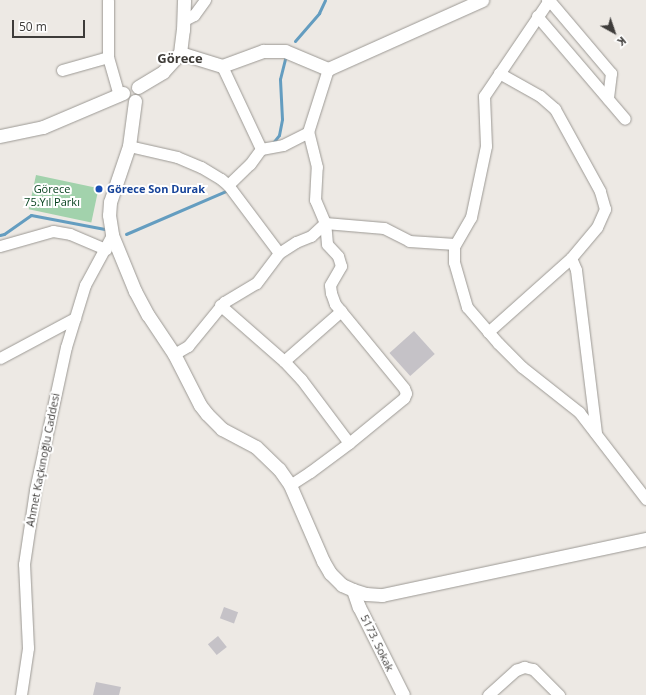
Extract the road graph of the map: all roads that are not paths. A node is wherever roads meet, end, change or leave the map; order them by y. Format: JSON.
{"nodes":[{"id":1,"x":184,"y":0,"type":"edge"},
{"id":2,"x":205,"y":0,"type":"edge"},
{"id":3,"x":482,"y":0,"type":"edge"},
{"id":4,"x":549,"y":0,"type":"edge"},
{"id":5,"x":110,"y":1,"type":"edge"},
{"id":6,"x":537,"y":16,"type":"junction"},
{"id":7,"x":184,"y":20,"type":"junction"},
{"id":8,"x":180,"y":53,"type":"junction"},
{"id":9,"x":108,"y":57,"type":"junction"},
{"id":10,"x":222,"y":66,"type":"junction"},
{"id":11,"x":328,"y":69,"type":"junction"},
{"id":12,"x":62,"y":70,"type":"dead end"},
{"id":13,"x":499,"y":73,"type":"junction"},
{"id":14,"x":138,"y":87,"type":"junction"},
{"id":15,"x":121,"y":94,"type":"junction"},
{"id":16,"x":608,"y":99,"type":"junction"},
{"id":17,"x":135,"y":101,"type":"junction"},
{"id":18,"x":625,"y":119,"type":"dead end"},
{"id":19,"x":308,"y":132,"type":"junction"},
{"id":20,"x":0,"y":136,"type":"edge"},
{"id":21,"x":129,"y":146,"type":"junction"},
{"id":22,"x":266,"y":148,"type":"junction"},
{"id":23,"x":228,"y":185,"type":"junction"},
{"id":24,"x":325,"y":223,"type":"junction"},
{"id":25,"x":112,"y":235,"type":"junction"},
{"id":26,"x":455,"y":244,"type":"junction"},
{"id":27,"x":0,"y":246,"type":"edge"},
{"id":28,"x":106,"y":249,"type":"junction"},
{"id":29,"x":279,"y":253,"type":"junction"},
{"id":30,"x":571,"y":258,"type":"junction"},
{"id":31,"x":220,"y":305,"type":"junction"},
{"id":32,"x":341,"y":311,"type":"junction"},
{"id":33,"x":75,"y":318,"type":"junction"},
{"id":34,"x":488,"y":332,"type":"junction"},
{"id":35,"x":174,"y":354,"type":"junction"},
{"id":36,"x":0,"y":358,"type":"edge"},
{"id":37,"x":284,"y":361,"type":"junction"},
{"id":38,"x":596,"y":434,"type":"junction"},
{"id":39,"x":349,"y":443,"type":"junction"},
{"id":40,"x":290,"y":485,"type":"junction"},
{"id":41,"x":646,"y":499,"type":"edge"},
{"id":42,"x":646,"y":540,"type":"edge"},
{"id":43,"x":353,"y":590,"type":"junction"},
{"id":44,"x":21,"y":695,"type":"edge"},
{"id":45,"x":403,"y":695,"type":"edge"},
{"id":46,"x":488,"y":695,"type":"edge"},
{"id":47,"x":559,"y":695,"type":"edge"}],
"edges":[{"from":1,"to":7,"type":"street"},
{"from":2,"to":7,"type":"street"},
{"from":3,"to":11,"type":"street"},
{"from":4,"to":6,"type":"street"},
{"from":4,"to":16,"type":"street"},
{"from":5,"to":9,"type":"street"},
{"from":6,"to":13,"type":"street"},
{"from":6,"to":16,"type":"street"},
{"from":7,"to":8,"type":"street"},
{"from":8,"to":10,"type":"street"},
{"from":8,"to":14,"type":"street"},
{"from":9,"to":12,"type":"street"},
{"from":9,"to":15,"type":"street"},
{"from":10,"to":11,"type":"street"},
{"from":10,"to":22,"type":"street"},
{"from":11,"to":19,"type":"street"},
{"from":13,"to":26,"type":"street"},
{"from":13,"to":30,"type":"street"},
{"from":14,"to":15,"type":"street"},
{"from":14,"to":17,"type":"street"},
{"from":15,"to":17,"type":"street"},
{"from":15,"to":20,"type":"street"},
{"from":16,"to":18,"type":"street"},
{"from":17,"to":21,"type":"street"},
{"from":19,"to":22,"type":"street"},
{"from":19,"to":24,"type":"street"},
{"from":21,"to":23,"type":"street"},
{"from":21,"to":25,"type":"street"},
{"from":22,"to":23,"type":"street"},
{"from":23,"to":29,"type":"street"},
{"from":24,"to":26,"type":"street"},
{"from":24,"to":29,"type":"street"},
{"from":24,"to":32,"type":"street"},
{"from":25,"to":28,"type":"street","name":"Ahmet Kaçkınoğlu Caddesi"},
{"from":25,"to":35,"type":"street"},
{"from":26,"to":34,"type":"street"},
{"from":27,"to":28,"type":"street"},
{"from":28,"to":33,"type":"street","name":"Ahmet Kaçkınoğlu Caddesi"},
{"from":29,"to":31,"type":"street"},
{"from":30,"to":34,"type":"street"},
{"from":30,"to":38,"type":"street"},
{"from":31,"to":35,"type":"street"},
{"from":31,"to":37,"type":"street"},
{"from":32,"to":37,"type":"street"},
{"from":32,"to":39,"type":"street"},
{"from":33,"to":36,"type":"street"},
{"from":33,"to":44,"type":"street","name":"Ahmet Kaçkınoğlu Caddesi"},
{"from":34,"to":38,"type":"street"},
{"from":35,"to":40,"type":"street"},
{"from":37,"to":39,"type":"street"},
{"from":38,"to":41,"type":"street"},
{"from":39,"to":40,"type":"street"},
{"from":40,"to":43,"type":"street"},
{"from":42,"to":43,"type":"street"},
{"from":43,"to":45,"type":"street","name":"5173. Sokak"},
{"from":46,"to":47,"type":"street"}]}
